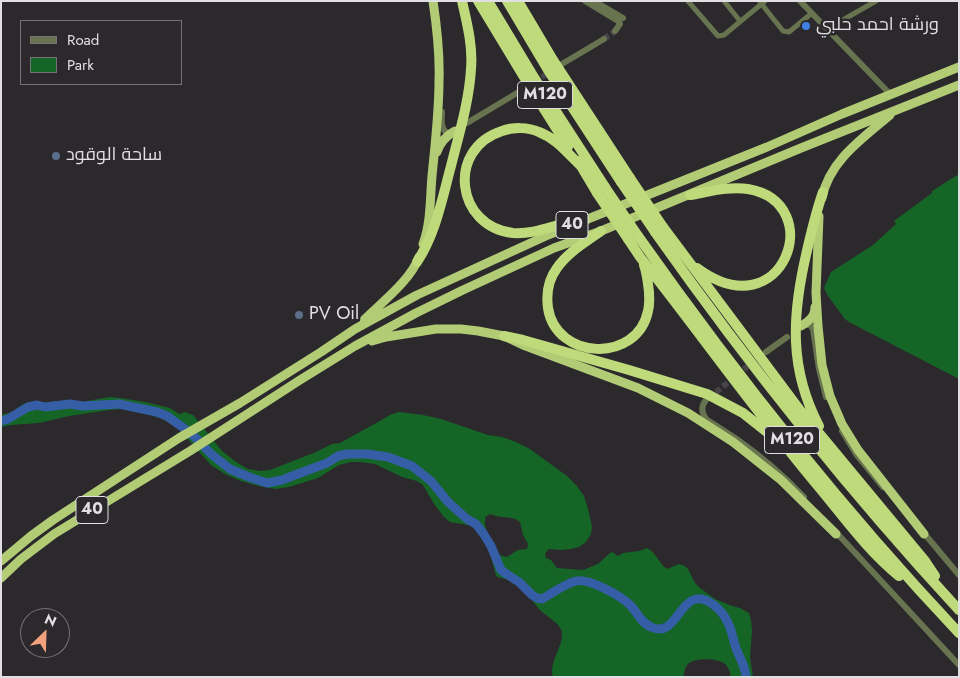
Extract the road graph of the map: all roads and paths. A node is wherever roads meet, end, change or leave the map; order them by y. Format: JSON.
{"nodes":[{"id":1,"x":432,"y":1,"type":"edge"},
{"id":2,"x":437,"y":1,"type":"edge"},
{"id":3,"x":462,"y":1,"type":"edge"},
{"id":4,"x":478,"y":1,"type":"edge"},
{"id":5,"x":488,"y":1,"type":"edge"},
{"id":6,"x":507,"y":1,"type":"edge"},
{"id":7,"x":518,"y":1,"type":"edge"},
{"id":8,"x":585,"y":1,"type":"edge"},
{"id":9,"x":594,"y":1,"type":"edge"},
{"id":10,"x":688,"y":1,"type":"edge"},
{"id":11,"x":724,"y":1,"type":"edge"},
{"id":12,"x":800,"y":1,"type":"edge"},
{"id":13,"x":860,"y":1,"type":"edge"},
{"id":14,"x":876,"y":1,"type":"edge"},
{"id":15,"x":762,"y":2,"type":"edge"},
{"id":16,"x":863,"y":8,"type":"junction"},
{"id":17,"x":812,"y":13,"type":"junction"},
{"id":18,"x":623,"y":18,"type":"dead end"},
{"id":19,"x":740,"y":21,"type":"junction"},
{"id":20,"x":827,"y":29,"type":"junction"},
{"id":21,"x":616,"y":31,"type":"dead end"},
{"id":22,"x":604,"y":40,"type":"tunnel mouth"},
{"id":23,"x":562,"y":64,"type":"dead end"},
{"id":24,"x":959,"y":67,"type":"edge"},
{"id":25,"x":959,"y":85,"type":"edge"},
{"id":26,"x":522,"y":90,"type":"dead end"},
{"id":27,"x":891,"y":95,"type":"junction"},
{"id":28,"x":895,"y":110,"type":"junction"},
{"id":29,"x":467,"y":123,"type":"dead end"},
{"id":30,"x":455,"y":130,"type":"joint"},
{"id":31,"x":580,"y":165,"type":"junction"},
{"id":32,"x":433,"y":170,"type":"junction"},
{"id":33,"x":626,"y":180,"type":"junction"},
{"id":34,"x":601,"y":190,"type":"junction"},
{"id":35,"x":823,"y":192,"type":"junction"},
{"id":36,"x":690,"y":195,"type":"junction"},
{"id":37,"x":585,"y":220,"type":"junction"},
{"id":38,"x":659,"y":230,"type":"junction"},
{"id":39,"x":601,"y":231,"type":"junction"},
{"id":40,"x":548,"y":235,"type":"junction"},
{"id":41,"x":633,"y":237,"type":"junction"},
{"id":42,"x":554,"y":248,"type":"junction"},
{"id":43,"x":640,"y":258,"type":"junction"},
{"id":44,"x":417,"y":262,"type":"junction"},
{"id":45,"x":689,"y":262,"type":"junction"},
{"id":46,"x":816,"y":293,"type":"junction"},
{"id":47,"x":802,"y":325,"type":"joint"},
{"id":48,"x":355,"y":329,"type":"junction"},
{"id":49,"x":504,"y":336,"type":"junction"},
{"id":50,"x":787,"y":337,"type":"dead end"},
{"id":51,"x":355,"y":346,"type":"junction"},
{"id":52,"x":766,"y":352,"type":"dead end"},
{"id":53,"x":706,"y":400,"type":"dead end"},
{"id":54,"x":832,"y":449,"type":"junction"},
{"id":55,"x":791,"y":454,"type":"junction"},
{"id":56,"x":836,"y":534,"type":"junction"},
{"id":57,"x":924,"y":534,"type":"junction"},
{"id":58,"x":1,"y":561,"type":"edge"},
{"id":59,"x":959,"y":575,"type":"edge"},
{"id":60,"x":1,"y":578,"type":"edge"},
{"id":61,"x":917,"y":588,"type":"junction"},
{"id":62,"x":943,"y":593,"type":"junction"},
{"id":63,"x":959,"y":610,"type":"edge"},
{"id":64,"x":959,"y":633,"type":"edge"},
{"id":65,"x":959,"y":665,"type":"edge"}],
"edges":[{"from":1,"to":32,"type":"highway"},
{"from":2,"to":30,"type":"street"},
{"from":3,"to":44,"type":"highway"},
{"from":4,"to":31,"type":"highway"},
{"from":5,"to":34,"type":"highway","number":"M120"},
{"from":6,"to":33,"type":"highway","number":"M120"},
{"from":7,"to":33,"type":"highway"},
{"from":8,"to":21,"type":"street"},
{"from":9,"to":18,"type":"street"},
{"from":10,"to":19,"type":"street"},
{"from":11,"to":19,"type":"street"},
{"from":12,"to":17,"type":"street"},
{"from":13,"to":16,"type":"street"},
{"from":14,"to":16,"type":"street"},
{"from":15,"to":17,"type":"street"},
{"from":15,"to":19,"type":"street"},
{"from":16,"to":20,"type":"street"},
{"from":17,"to":20,"type":"street"},
{"from":20,"to":27,"type":"street"},
{"from":22,"to":23,"type":"street"},
{"from":24,"to":27,"type":"highway","number":"40"},
{"from":25,"to":28,"type":"highway","number":"40"},
{"from":26,"to":29,"type":"street"},
{"from":27,"to":37,"type":"highway","number":"40"},
{"from":28,"to":35,"type":"highway"},
{"from":28,"to":36,"type":"highway","number":"40"},
{"from":30,"to":32,"type":"highway"},
{"from":31,"to":34,"type":"highway"},
{"from":31,"to":37,"type":"highway"},
{"from":32,"to":44,"type":"highway"},
{"from":33,"to":38,"type":"highway","number":"M120","bridge":true},
{"from":34,"to":41,"type":"highway","number":"M120","bridge":true},
{"from":35,"to":46,"type":"highway"},
{"from":35,"to":54,"type":"highway"},
{"from":36,"to":39,"type":"highway","number":"40"},
{"from":36,"to":45,"type":"highway"},
{"from":37,"to":40,"type":"highway","number":"40"},
{"from":38,"to":45,"type":"highway"},
{"from":38,"to":62,"type":"highway","number":"M120"},
{"from":39,"to":42,"type":"highway","number":"40"},
{"from":39,"to":43,"type":"highway"},
{"from":40,"to":42,"type":"highway"},
{"from":40,"to":48,"type":"highway","number":"40"},
{"from":41,"to":43,"type":"highway"},
{"from":41,"to":61,"type":"highway","number":"M120"},
{"from":42,"to":51,"type":"highway","number":"40"},
{"from":43,"to":55,"type":"highway"},
{"from":44,"to":48,"type":"highway"},
{"from":45,"to":54,"type":"highway"},
{"from":46,"to":47,"type":"highway"},
{"from":46,"to":57,"type":"highway"},
{"from":47,"to":57,"type":"street"},
{"from":48,"to":58,"type":"highway","number":"40"},
{"from":49,"to":51,"type":"highway"},
{"from":49,"to":55,"type":"highway"},
{"from":49,"to":56,"type":"highway"},
{"from":50,"to":52,"type":"street"},
{"from":51,"to":60,"type":"highway","number":"40"},
{"from":53,"to":56,"type":"street"},
{"from":54,"to":62,"type":"highway"},
{"from":55,"to":61,"type":"highway"},
{"from":56,"to":65,"type":"street"},
{"from":57,"to":59,"type":"street"},
{"from":61,"to":64,"type":"highway","number":"M120"},
{"from":62,"to":63,"type":"highway","number":"M120"}]}
